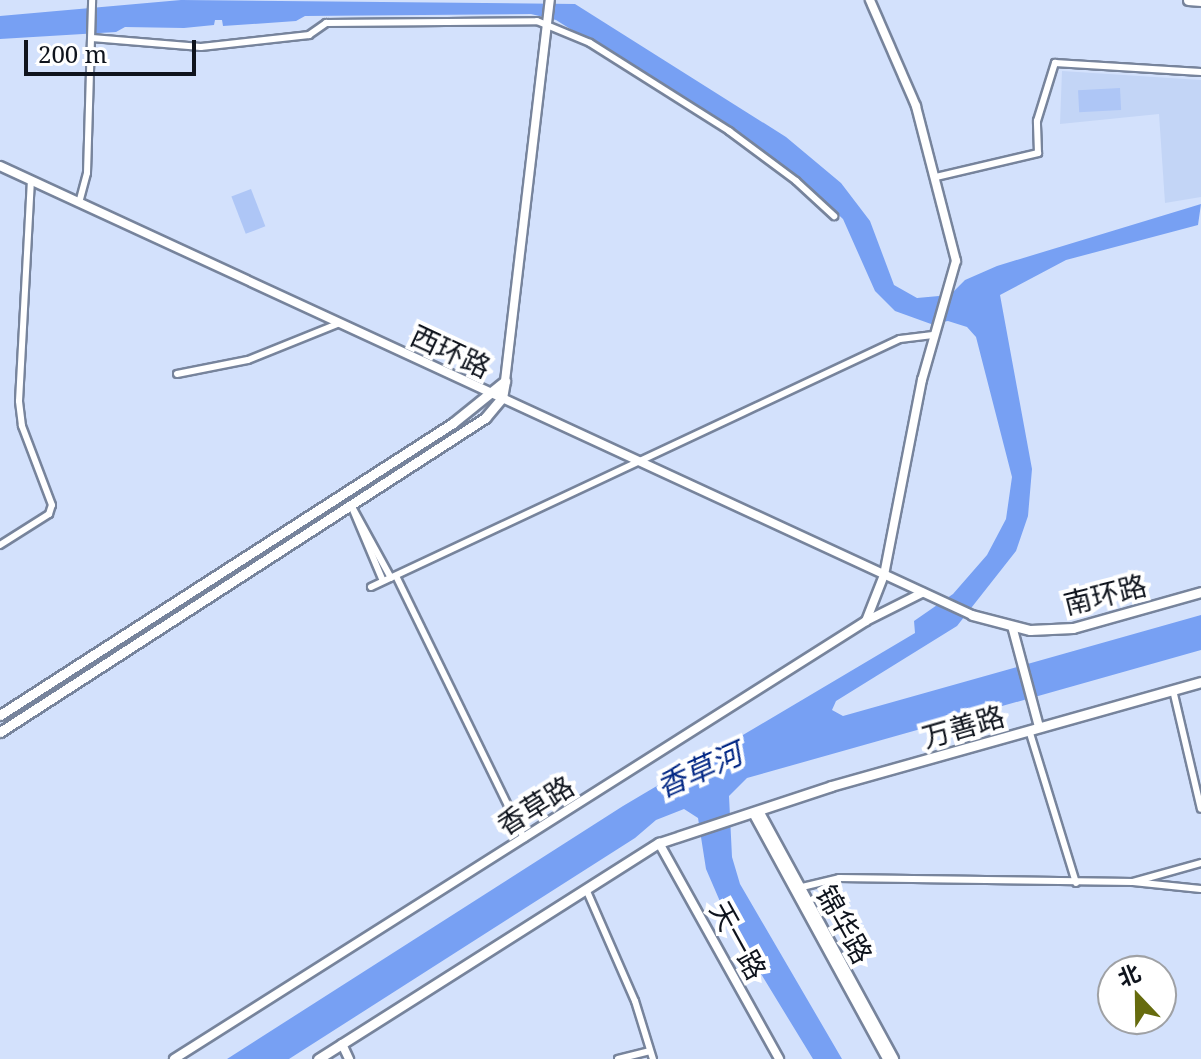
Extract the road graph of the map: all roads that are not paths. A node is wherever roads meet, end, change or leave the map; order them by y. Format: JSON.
{"nodes":[{"id":1,"x":550,"y":0,"type":"edge"},
{"id":2,"x":870,"y":0,"type":"edge"},
{"id":3,"x":1188,"y":0,"type":"edge"},
{"id":4,"x":1201,"y":1,"type":"edge"},
{"id":5,"x":91,"y":4,"type":"edge"},
{"id":6,"x":548,"y":22,"type":"junction"},
{"id":7,"x":92,"y":38,"type":"junction"},
{"id":8,"x":1201,"y":72,"type":"edge"},
{"id":9,"x":0,"y":166,"type":"edge"},
{"id":10,"x":936,"y":177,"type":"junction"},
{"id":11,"x":31,"y":181,"type":"junction"},
{"id":12,"x":79,"y":203,"type":"junction"},
{"id":13,"x":834,"y":216,"type":"dead end"},
{"id":14,"x":340,"y":323,"type":"junction"},
{"id":15,"x":933,"y":335,"type":"junction"},
{"id":16,"x":177,"y":374,"type":"dead end"},
{"id":17,"x":505,"y":381,"type":"junction"},
{"id":18,"x":491,"y":393,"type":"junction"},
{"id":19,"x":502,"y":398,"type":"junction"},
{"id":20,"x":640,"y":462,"type":"junction"},
{"id":21,"x":345,"y":492,"type":"junction"},
{"id":22,"x":351,"y":505,"type":"junction"},
{"id":23,"x":0,"y":545,"type":"edge"},
{"id":24,"x":884,"y":575,"type":"junction"},
{"id":25,"x":394,"y":577,"type":"junction"},
{"id":26,"x":383,"y":581,"type":"junction"},
{"id":27,"x":371,"y":587,"type":"dead end"},
{"id":28,"x":1201,"y":592,"type":"edge"},
{"id":29,"x":922,"y":593,"type":"junction"},
{"id":30,"x":972,"y":615,"type":"joint"},
{"id":31,"x":866,"y":621,"type":"junction"},
{"id":32,"x":1012,"y":626,"type":"junction"},
{"id":33,"x":1201,"y":682,"type":"edge"},
{"id":34,"x":1173,"y":690,"type":"junction"},
{"id":35,"x":0,"y":715,"type":"edge"},
{"id":36,"x":1034,"y":728,"type":"junction"},
{"id":37,"x":0,"y":732,"type":"edge"},
{"id":38,"x":1201,"y":809,"type":"edge"},
{"id":39,"x":756,"y":812,"type":"junction"},
{"id":40,"x":524,"y":838,"type":"junction"},
{"id":41,"x":659,"y":843,"type":"junction"},
{"id":42,"x":1201,"y":863,"type":"edge"},
{"id":43,"x":1133,"y":882,"type":"junction"},
{"id":44,"x":1076,"y":883,"type":"junction"},
{"id":45,"x":798,"y":888,"type":"junction"},
{"id":46,"x":586,"y":889,"type":"junction"},
{"id":47,"x":1201,"y":889,"type":"edge"},
{"id":48,"x":342,"y":1044,"type":"junction"},
{"id":49,"x":650,"y":1051,"type":"junction"},
{"id":50,"x":174,"y":1059,"type":"edge"},
{"id":51,"x":318,"y":1059,"type":"edge"},
{"id":52,"x":349,"y":1059,"type":"edge"},
{"id":53,"x":618,"y":1059,"type":"edge"},
{"id":54,"x":653,"y":1059,"type":"edge"},
{"id":55,"x":779,"y":1059,"type":"edge"},
{"id":56,"x":887,"y":1059,"type":"edge"},
{"id":57,"x":894,"y":1059,"type":"edge"}],
"edges":[{"from":1,"to":6,"type":"street"},
{"from":2,"to":10,"type":"street"},
{"from":3,"to":4,"type":"main road"},
{"from":5,"to":7,"type":"street"},
{"from":6,"to":7,"type":"street"},
{"from":6,"to":13,"type":"street"},
{"from":6,"to":17,"type":"street"},
{"from":7,"to":12,"type":"street"},
{"from":8,"to":10,"type":"street"},
{"from":9,"to":11,"type":"street","name":"西环路"},
{"from":10,"to":15,"type":"street"},
{"from":11,"to":12,"type":"street","name":"西环路"},
{"from":11,"to":23,"type":"street"},
{"from":12,"to":14,"type":"street","name":"西环路"},
{"from":14,"to":16,"type":"street"},
{"from":14,"to":18,"type":"street","name":"西环路"},
{"from":15,"to":20,"type":"street"},
{"from":15,"to":24,"type":"street"},
{"from":17,"to":18,"type":"main road"},
{"from":17,"to":19,"type":"main road"},
{"from":18,"to":19,"type":"street","name":"西环路"},
{"from":18,"to":21,"type":"main road"},
{"from":19,"to":20,"type":"street","name":"西环路"},
{"from":19,"to":22,"type":"main road"},
{"from":20,"to":24,"type":"street","name":"西环路"},
{"from":20,"to":25,"type":"street"},
{"from":21,"to":22,"type":"street"},
{"from":21,"to":35,"type":"main road"},
{"from":22,"to":25,"type":"street"},
{"from":22,"to":26,"type":"street"},
{"from":22,"to":37,"type":"main road"},
{"from":24,"to":29,"type":"street"},
{"from":24,"to":31,"type":"street"},
{"from":25,"to":26,"type":"street"},
{"from":25,"to":40,"type":"street"},
{"from":26,"to":27,"type":"street"},
{"from":28,"to":32,"type":"main road","name":"南环路"},
{"from":29,"to":30,"type":"street"},
{"from":29,"to":31,"type":"street","name":"香草路"},
{"from":30,"to":32,"type":"main road","name":"南环路"},
{"from":31,"to":40,"type":"street","name":"香草路"},
{"from":32,"to":36,"type":"street"},
{"from":33,"to":34,"type":"main road","name":"万善路"},
{"from":34,"to":36,"type":"main road","name":"万善路"},
{"from":34,"to":38,"type":"street"},
{"from":36,"to":39,"type":"main road","name":"万善路"},
{"from":36,"to":44,"type":"street"},
{"from":39,"to":41,"type":"main road","name":"万善路"},
{"from":39,"to":45,"type":"street","name":"锦华路"},
{"from":40,"to":50,"type":"street","name":"香草路"},
{"from":41,"to":46,"type":"main road","name":"万善路"},
{"from":41,"to":55,"type":"street","name":"天一路"},
{"from":42,"to":43,"type":"street"},
{"from":43,"to":44,"type":"street"},
{"from":43,"to":47,"type":"street"},
{"from":44,"to":45,"type":"street"},
{"from":45,"to":56,"type":"street","name":"锦华路"},
{"from":45,"to":57,"type":"street","name":"锦华路"},
{"from":46,"to":48,"type":"main road","name":"万善路"},
{"from":46,"to":49,"type":"street"},
{"from":48,"to":51,"type":"main road","name":"万善路"},
{"from":48,"to":52,"type":"street"},
{"from":49,"to":53,"type":"street"},
{"from":49,"to":54,"type":"street"}]}
